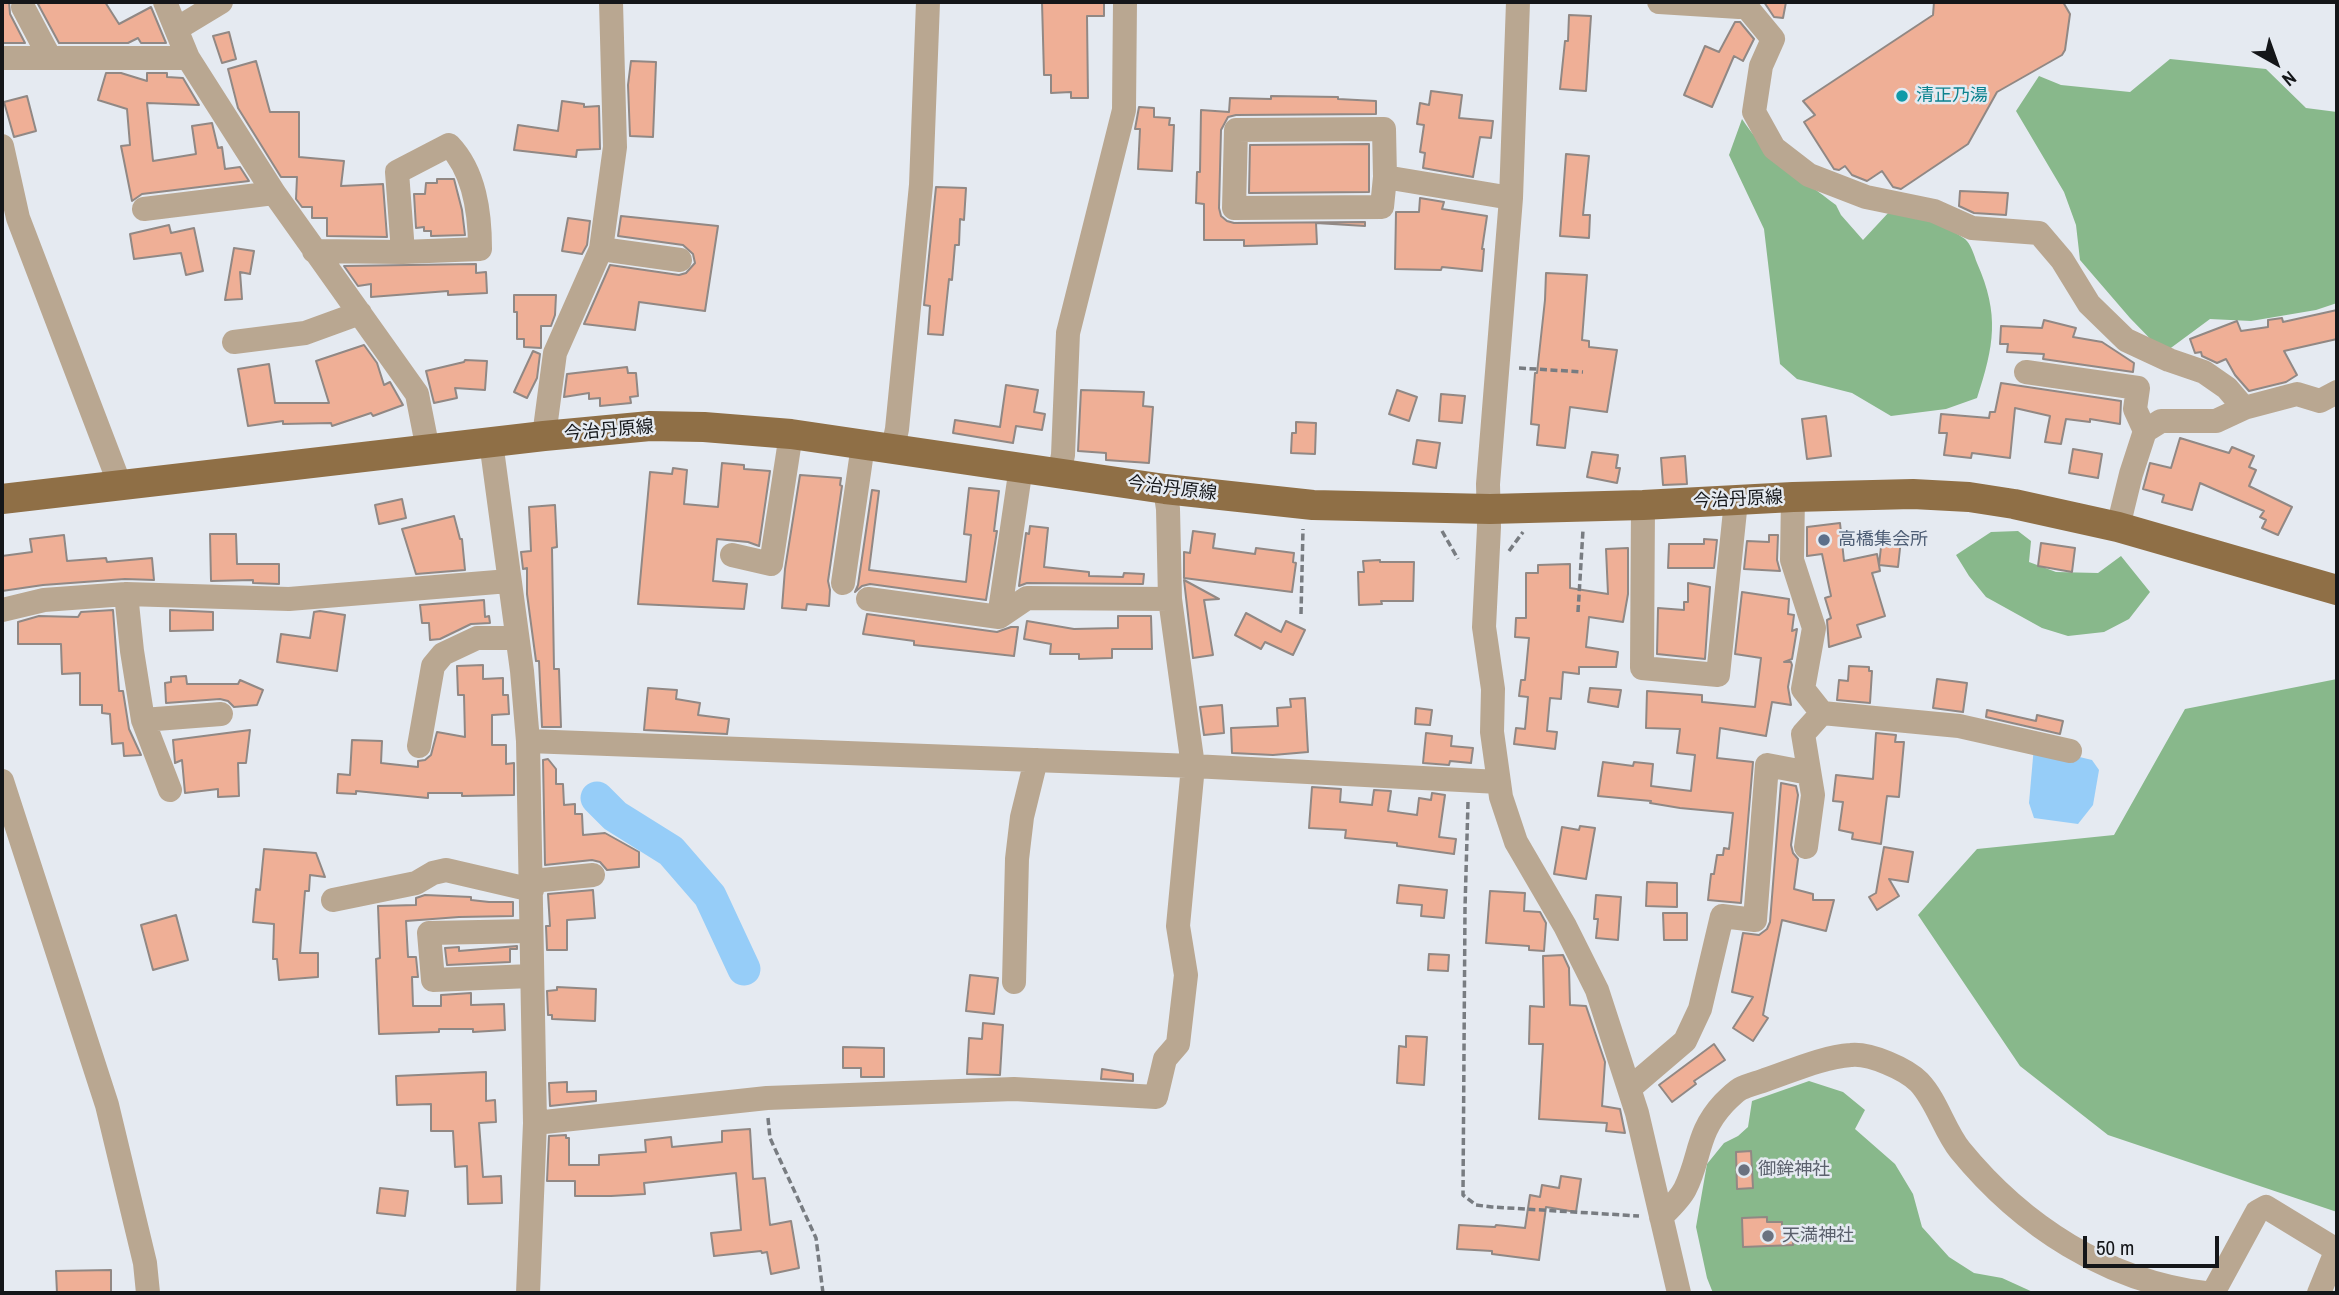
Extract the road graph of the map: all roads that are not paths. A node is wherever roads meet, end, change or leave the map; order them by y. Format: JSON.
{"nodes":[{"id":1,"x":165,"y":2,"type":"edge"},
{"id":2,"x":221,"y":2,"type":"edge"},
{"id":3,"x":611,"y":2,"type":"edge"},
{"id":4,"x":928,"y":2,"type":"edge"},
{"id":5,"x":1125,"y":2,"type":"edge"},
{"id":6,"x":1518,"y":2,"type":"edge"},
{"id":7,"x":1659,"y":2,"type":"edge"},
{"id":8,"x":1746,"y":3,"type":"edge"},
{"id":9,"x":23,"y":7,"type":"dead end"},
{"id":10,"x":178,"y":28,"type":"junction"},
{"id":11,"x":2,"y":58,"type":"edge"},
{"id":12,"x":50,"y":58,"type":"junction"},
{"id":13,"x":188,"y":58,"type":"junction"},
{"id":14,"x":2,"y":146,"type":"edge"},
{"id":15,"x":1385,"y":177,"type":"junction"},
{"id":16,"x":274,"y":193,"type":"junction"},
{"id":17,"x":1511,"y":198,"type":"junction"},
{"id":18,"x":144,"y":209,"type":"dead end"},
{"id":19,"x":601,"y":249,"type":"junction"},
{"id":20,"x":314,"y":251,"type":"junction"},
{"id":21,"x":403,"y":252,"type":"junction"},
{"id":22,"x":680,"y":260,"type":"dead end"},
{"id":23,"x":360,"y":313,"type":"junction"},
{"id":24,"x":234,"y":342,"type":"dead end"},
{"id":25,"x":2026,"y":372,"type":"dead end"},
{"id":26,"x":2331,"y":398,"type":"edge"},
{"id":27,"x":2244,"y":408,"type":"junction"},
{"id":28,"x":2145,"y":431,"type":"junction"},
{"id":29,"x":791,"y":434,"type":"junction"},
{"id":30,"x":544,"y":436,"type":"junction"},
{"id":31,"x":491,"y":442,"type":"junction"},
{"id":32,"x":863,"y":445,"type":"junction"},
{"id":33,"x":893,"y":448,"type":"junction"},
{"id":34,"x":428,"y":450,"type":"junction"},
{"id":35,"x":1021,"y":467,"type":"junction"},
{"id":36,"x":1059,"y":473,"type":"junction"},
{"id":37,"x":120,"y":485,"type":"junction"},
{"id":38,"x":1166,"y":489,"type":"junction"},
{"id":39,"x":1793,"y":497,"type":"junction"},
{"id":40,"x":2,"y":499,"type":"edge"},
{"id":41,"x":1736,"y":501,"type":"junction"},
{"id":42,"x":1643,"y":505,"type":"junction"},
{"id":43,"x":1490,"y":509,"type":"junction"},
{"id":44,"x":2118,"y":527,"type":"junction"},
{"id":45,"x":732,"y":555,"type":"dead end"},
{"id":46,"x":509,"y":581,"type":"junction"},
{"id":47,"x":843,"y":583,"type":"dead end"},
{"id":48,"x":2337,"y":591,"type":"edge"},
{"id":49,"x":126,"y":594,"type":"junction"},
{"id":50,"x":868,"y":599,"type":"dead end"},
{"id":51,"x":1170,"y":599,"type":"junction"},
{"id":52,"x":2,"y":610,"type":"edge"},
{"id":53,"x":999,"y":617,"type":"junction"},
{"id":54,"x":517,"y":638,"type":"junction"},
{"id":55,"x":1822,"y":713,"type":"junction"},
{"id":56,"x":221,"y":715,"type":"dead end"},
{"id":57,"x":143,"y":720,"type":"junction"},
{"id":58,"x":527,"y":741,"type":"junction"},
{"id":59,"x":419,"y":746,"type":"dead end"},
{"id":60,"x":2070,"y":751,"type":"dead end"},
{"id":61,"x":1037,"y":760,"type":"junction"},
{"id":62,"x":1193,"y":766,"type":"junction"},
{"id":63,"x":1810,"y":772,"type":"junction"},
{"id":64,"x":2,"y":782,"type":"edge"},
{"id":65,"x":1499,"y":782,"type":"junction"},
{"id":66,"x":170,"y":790,"type":"dead end"},
{"id":67,"x":1806,"y":846,"type":"dead end"},
{"id":68,"x":593,"y":875,"type":"dead end"},
{"id":69,"x":532,"y":886,"type":"junction"},
{"id":70,"x":333,"y":900,"type":"dead end"},
{"id":71,"x":530,"y":931,"type":"junction"},
{"id":72,"x":531,"y":976,"type":"junction"},
{"id":73,"x":1014,"y":982,"type":"dead end"},
{"id":74,"x":1630,"y":1088,"type":"junction"},
{"id":75,"x":535,"y":1123,"type":"junction"},
{"id":76,"x":1661,"y":1217,"type":"junction"},
{"id":77,"x":148,"y":1293,"type":"edge"},
{"id":78,"x":528,"y":1293,"type":"edge"},
{"id":79,"x":1679,"y":1293,"type":"edge"},
{"id":80,"x":2205,"y":1293,"type":"edge"},
{"id":81,"x":2213,"y":1293,"type":"edge"},
{"id":82,"x":2319,"y":1293,"type":"edge"}],
"edges":[{"from":1,"to":10,"type":"street"},
{"from":2,"to":10,"type":"street"},
{"from":3,"to":19,"type":"street"},
{"from":4,"to":33,"type":"street"},
{"from":5,"to":36,"type":"street"},
{"from":6,"to":17,"type":"street"},
{"from":7,"to":8,"type":"street"},
{"from":8,"to":27,"type":"street"},
{"from":9,"to":12,"type":"street"},
{"from":10,"to":13,"type":"street"},
{"from":11,"to":12,"type":"street"},
{"from":12,"to":13,"type":"street"},
{"from":13,"to":16,"type":"street"},
{"from":14,"to":37,"type":"street"},
{"from":15,"to":15,"type":"street"},
{"from":15,"to":17,"type":"street"},
{"from":16,"to":18,"type":"street"},
{"from":16,"to":20,"type":"street"},
{"from":17,"to":43,"type":"street"},
{"from":19,"to":22,"type":"street"},
{"from":19,"to":30,"type":"street"},
{"from":20,"to":21,"type":"street"},
{"from":20,"to":23,"type":"street"},
{"from":21,"to":21,"type":"street"},
{"from":23,"to":24,"type":"street"},
{"from":23,"to":34,"type":"street"},
{"from":25,"to":28,"type":"street"},
{"from":26,"to":27,"type":"street"},
{"from":27,"to":28,"type":"street"},
{"from":28,"to":44,"type":"street"},
{"from":29,"to":30,"type":"main road","name":"今治丹原線"},
{"from":29,"to":32,"type":"main road","name":"今治丹原線"},
{"from":29,"to":45,"type":"street"},
{"from":30,"to":31,"type":"main road","name":"今治丹原線"},
{"from":31,"to":34,"type":"main road","name":"今治丹原線"},
{"from":31,"to":46,"type":"street"},
{"from":32,"to":33,"type":"main road","name":"今治丹原線"},
{"from":32,"to":47,"type":"street"},
{"from":33,"to":35,"type":"main road","name":"今治丹原線"},
{"from":34,"to":37,"type":"main road","name":"今治丹原線"},
{"from":35,"to":36,"type":"main road","name":"今治丹原線"},
{"from":35,"to":53,"type":"street"},
{"from":36,"to":38,"type":"main road","name":"今治丹原線"},
{"from":37,"to":40,"type":"main road","name":"今治丹原線"},
{"from":38,"to":43,"type":"main road","name":"今治丹原線"},
{"from":38,"to":51,"type":"street"},
{"from":39,"to":41,"type":"main road","name":"今治丹原線"},
{"from":39,"to":44,"type":"main road","name":"今治丹原線"},
{"from":39,"to":55,"type":"street"},
{"from":41,"to":42,"type":"main road","name":"今治丹原線"},
{"from":41,"to":42,"type":"street"},
{"from":42,"to":43,"type":"main road","name":"今治丹原線"},
{"from":43,"to":65,"type":"street"},
{"from":44,"to":48,"type":"main road","name":"今治丹原線"},
{"from":46,"to":49,"type":"street"},
{"from":46,"to":54,"type":"street"},
{"from":49,"to":52,"type":"street"},
{"from":49,"to":57,"type":"street"},
{"from":50,"to":53,"type":"street"},
{"from":51,"to":53,"type":"street"},
{"from":51,"to":62,"type":"street"},
{"from":54,"to":58,"type":"street"},
{"from":54,"to":59,"type":"street"},
{"from":55,"to":60,"type":"street"},
{"from":55,"to":63,"type":"street"},
{"from":56,"to":57,"type":"street"},
{"from":57,"to":66,"type":"street"},
{"from":58,"to":61,"type":"street"},
{"from":58,"to":69,"type":"street"},
{"from":61,"to":62,"type":"street"},
{"from":61,"to":73,"type":"street"},
{"from":62,"to":65,"type":"street"},
{"from":62,"to":75,"type":"street"},
{"from":63,"to":67,"type":"street"},
{"from":63,"to":74,"type":"street"},
{"from":64,"to":77,"type":"street"},
{"from":65,"to":74,"type":"street"},
{"from":68,"to":69,"type":"street"},
{"from":69,"to":70,"type":"street"},
{"from":69,"to":71,"type":"street"},
{"from":71,"to":72,"type":"street"},
{"from":71,"to":72,"type":"street"},
{"from":72,"to":75,"type":"street"},
{"from":74,"to":76,"type":"street"},
{"from":75,"to":78,"type":"street"},
{"from":76,"to":79,"type":"street"},
{"from":76,"to":80,"type":"street"},
{"from":81,"to":82,"type":"street"}]}
